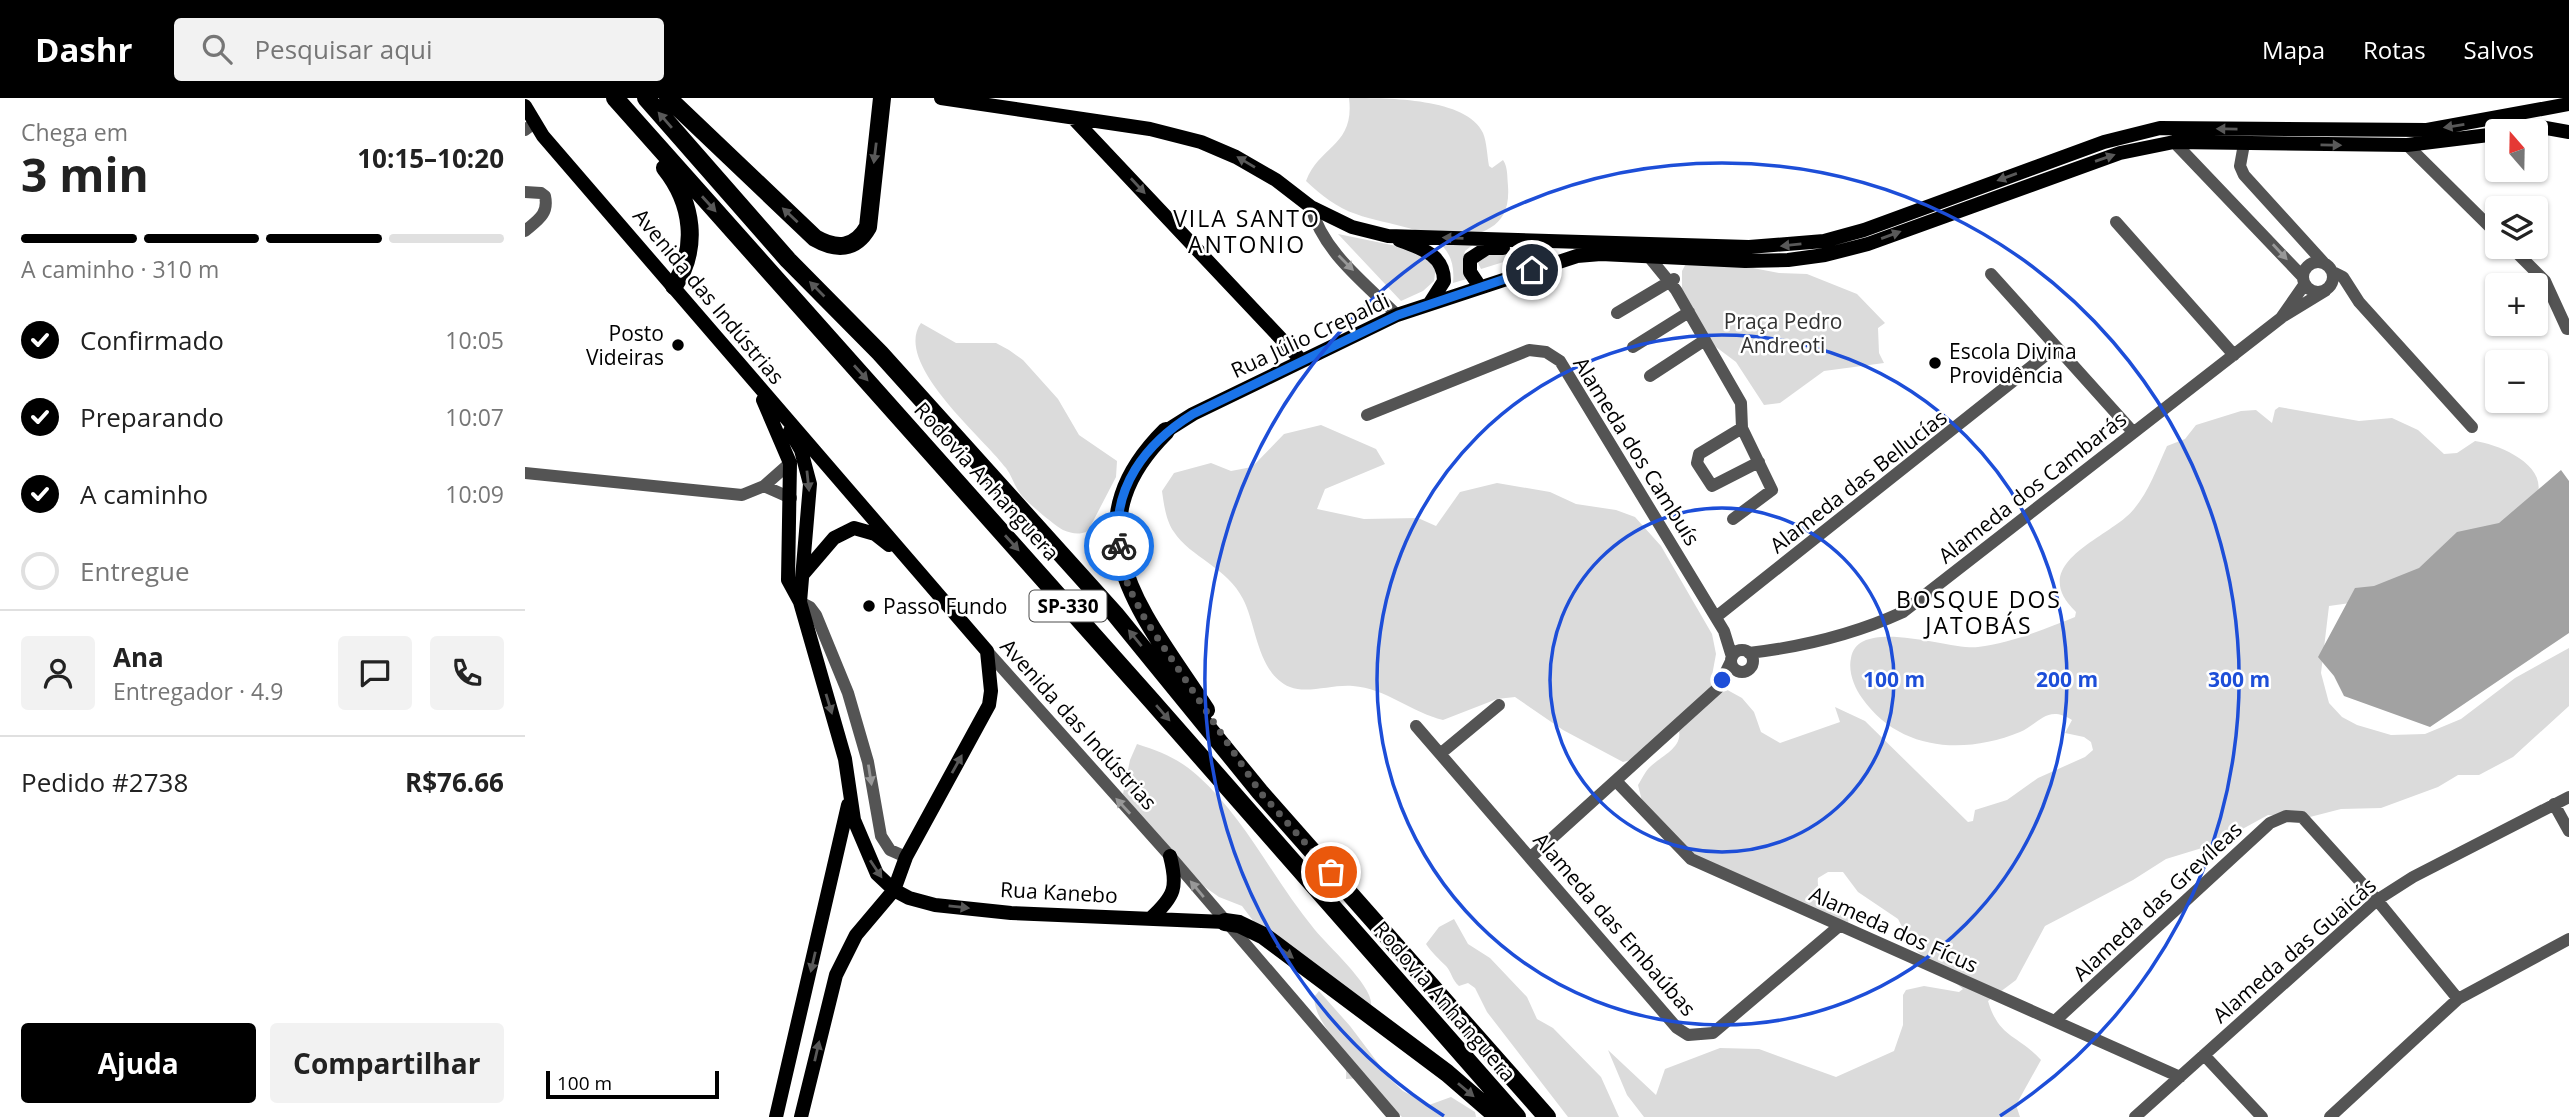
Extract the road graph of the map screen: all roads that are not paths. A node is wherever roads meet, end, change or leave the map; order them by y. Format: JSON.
{"nodes":[{"id":1,"x":607,"y":98,"type":"edge"},
{"id":2,"x":615,"y":98,"type":"edge"},
{"id":3,"x":646,"y":98,"type":"edge"},
{"id":4,"x":668,"y":98,"type":"edge"},
{"id":5,"x":882,"y":98,"type":"edge"},
{"id":6,"x":941,"y":98,"type":"edge"},
{"id":7,"x":2569,"y":104,"type":"edge"},
{"id":8,"x":525,"y":106,"type":"edge"},
{"id":9,"x":1074,"y":119,"type":"junction"},
{"id":10,"x":1124,"y":126,"type":"junction"},
{"id":11,"x":526,"y":127,"type":"edge"},
{"id":12,"x":2548,"y":128,"type":"edge"},
{"id":13,"x":2569,"y":132,"type":"edge"},
{"id":14,"x":2485,"y":135,"type":"edge"},
{"id":15,"x":543,"y":136,"type":"junction"},
{"id":16,"x":2174,"y":142,"type":"junction"},
{"id":17,"x":2244,"y":144,"type":"junction"},
{"id":18,"x":2407,"y":145,"type":"junction"},
{"id":19,"x":1109,"y":156,"type":"junction"},
{"id":20,"x":525,"y":192,"type":"edge"},
{"id":21,"x":1311,"y":207,"type":"junction"},
{"id":22,"x":2276,"y":210,"type":"junction"},
{"id":23,"x":2485,"y":221,"type":"edge"},
{"id":24,"x":2116,"y":222,"type":"dead end"},
{"id":25,"x":2257,"y":228,"type":"junction"},
{"id":26,"x":525,"y":231,"type":"edge"},
{"id":27,"x":1388,"y":236,"type":"junction"},
{"id":28,"x":1571,"y":242,"type":"junction"},
{"id":29,"x":1649,"y":257,"type":"junction"},
{"id":30,"x":1682,"y":258,"type":"junction"},
{"id":31,"x":2523,"y":259,"type":"edge"},
{"id":32,"x":2329,"y":267,"type":"junction"},
{"id":33,"x":1991,"y":274,"type":"dead end"},
{"id":34,"x":2303,"y":281,"type":"junction"},
{"id":35,"x":1673,"y":284,"type":"junction"},
{"id":36,"x":674,"y":286,"type":"junction"},
{"id":37,"x":1480,"y":287,"type":"junction"},
{"id":38,"x":2327,"y":289,"type":"junction"},
{"id":39,"x":2359,"y":302,"type":"junction"},
{"id":40,"x":1430,"y":303,"type":"junction"},
{"id":41,"x":1689,"y":312,"type":"junction"},
{"id":42,"x":1617,"y":313,"type":"dead end"},
{"id":43,"x":1398,"y":315,"type":"junction"},
{"id":44,"x":2281,"y":318,"type":"junction"},
{"id":45,"x":2567,"y":329,"type":"dead end"},
{"id":46,"x":1705,"y":340,"type":"junction"},
{"id":47,"x":1633,"y":347,"type":"dead end"},
{"id":48,"x":2056,"y":347,"type":"junction"},
{"id":49,"x":2234,"y":355,"type":"junction"},
{"id":50,"x":1302,"y":361,"type":"junction"},
{"id":51,"x":1650,"y":376,"type":"dead end"},
{"id":52,"x":758,"y":389,"type":"junction"},
{"id":53,"x":1367,"y":415,"type":"dead end"},
{"id":54,"x":784,"y":418,"type":"junction"},
{"id":55,"x":2472,"y":427,"type":"dead end"},
{"id":56,"x":1742,"y":428,"type":"junction"},
{"id":57,"x":1166,"y":431,"type":"joint"},
{"id":58,"x":2133,"y":432,"type":"junction"},
{"id":59,"x":1759,"y":462,"type":"junction"},
{"id":60,"x":790,"y":463,"type":"junction"},
{"id":61,"x":525,"y":473,"type":"edge"},
{"id":62,"x":764,"y":486,"type":"junction"},
{"id":63,"x":791,"y":498,"type":"junction"},
{"id":64,"x":1733,"y":519,"type":"dead end"},
{"id":65,"x":790,"y":531,"type":"junction"},
{"id":66,"x":807,"y":532,"type":"junction"},
{"id":67,"x":901,"y":554,"type":"junction"},
{"id":68,"x":802,"y":576,"type":"junction"},
{"id":69,"x":800,"y":602,"type":"junction"},
{"id":70,"x":1716,"y":617,"type":"junction"},
{"id":71,"x":1724,"y":631,"type":"junction"},
{"id":72,"x":1788,"y":649,"type":"junction"},
{"id":73,"x":986,"y":651,"type":"junction"},
{"id":74,"x":1747,"y":652,"type":"junction"},
{"id":75,"x":1732,"y":659,"type":"junction"},
{"id":76,"x":1746,"y":670,"type":"junction"},
{"id":77,"x":1718,"y":688,"type":"junction"},
{"id":78,"x":1499,"y":705,"type":"dead end"},
{"id":79,"x":1416,"y":726,"type":"dead end"},
{"id":80,"x":1440,"y":754,"type":"junction"},
{"id":81,"x":1616,"y":781,"type":"junction"},
{"id":82,"x":1260,"y":792,"type":"junction"},
{"id":83,"x":2569,"y":797,"type":"edge"},
{"id":84,"x":850,"y":798,"type":"junction"},
{"id":85,"x":2554,"y":804,"type":"junction"},
{"id":86,"x":2569,"y":831,"type":"edge"},
{"id":87,"x":1170,"y":856,"type":"junction"},
{"id":88,"x":906,"y":857,"type":"junction"},
{"id":89,"x":1531,"y":857,"type":"junction"},
{"id":90,"x":894,"y":890,"type":"junction"},
{"id":91,"x":2377,"y":900,"type":"junction"},
{"id":92,"x":1151,"y":918,"type":"junction"},
{"id":93,"x":1225,"y":922,"type":"junction"},
{"id":94,"x":1838,"y":927,"type":"junction"},
{"id":95,"x":2569,"y":939,"type":"edge"},
{"id":96,"x":2458,"y":999,"type":"junction"},
{"id":97,"x":2056,"y":1020,"type":"junction"},
{"id":98,"x":2204,"y":1055,"type":"junction"},
{"id":99,"x":2180,"y":1077,"type":"junction"},
{"id":100,"x":776,"y":1117,"type":"edge"},
{"id":101,"x":801,"y":1117,"type":"edge"},
{"id":102,"x":1394,"y":1117,"type":"edge"},
{"id":103,"x":1516,"y":1117,"type":"edge"},
{"id":104,"x":1548,"y":1117,"type":"edge"},
{"id":105,"x":2135,"y":1117,"type":"edge"},
{"id":106,"x":2262,"y":1117,"type":"edge"},
{"id":107,"x":2330,"y":1117,"type":"edge"}],
"edges":[{"from":1,"to":36,"type":"highway"},
{"from":2,"to":103,"type":"highway","name":"Rodovia Anhanguera","number":"SP-330","one_way":true},
{"from":82,"to":3,"type":"highway","name":"Rodovia Anhanguera","number":"SP-330","one_way":true},
{"from":5,"to":4,"type":"highway","one_way":true},
{"from":6,"to":9,"type":"main road"},
{"from":7,"to":28,"type":"main road","one_way":true},
{"from":8,"to":15,"type":"main road","name":"Avenida das Indústrias"},
{"from":9,"to":10,"type":"main road"},
{"from":9,"to":19,"type":"main road"},
{"from":10,"to":19,"type":"main road"},
{"from":21,"to":10,"type":"main road","one_way":true},
{"from":11,"to":15,"type":"main road","name":"Avenida das Indústrias"},
{"from":12,"to":13,"type":"main road"},
{"from":14,"to":18,"type":"main road","name":"Rua Júlio Crepaldi"},
{"from":15,"to":36,"type":"main road","name":"Avenida das Indústrias"},
{"from":16,"to":17,"type":"main road","name":"Rua Júlio Crepaldi"},
{"from":16,"to":25,"type":"street"},
{"from":30,"to":16,"type":"main road","name":"Rua Júlio Crepaldi","one_way":true},
{"from":17,"to":18,"type":"main road","name":"Rua Júlio Crepaldi","one_way":true},
{"from":17,"to":22,"type":"street"},
{"from":18,"to":23,"type":"street"},
{"from":19,"to":50,"type":"main road","one_way":true},
{"from":20,"to":26,"type":"street"},
{"from":21,"to":27,"type":"main road"},
{"from":21,"to":43,"type":"street","one_way":true},
{"from":22,"to":25,"type":"street"},
{"from":22,"to":32,"type":"street"},
{"from":24,"to":49,"type":"street"},
{"from":25,"to":34,"type":"street","one_way":true},
{"from":28,"to":27,"type":"main road","one_way":true},
{"from":27,"to":40,"type":"main road"},
{"from":28,"to":37,"type":"main road"},
{"from":29,"to":30,"type":"main road","name":"Rua Júlio Crepaldi"},
{"from":29,"to":35,"type":"street"},
{"from":29,"to":37,"type":"main road","name":"Rua Júlio Crepaldi"},
{"from":30,"to":35,"type":"street"},
{"from":31,"to":45,"type":"street"},
{"from":32,"to":34,"type":"street"},
{"from":32,"to":38,"type":"street"},
{"from":32,"to":39,"type":"street"},
{"from":33,"to":48,"type":"street"},
{"from":34,"to":38,"type":"street"},
{"from":34,"to":44,"type":"street","name":"Alameda dos Cambarás"},
{"from":35,"to":41,"type":"street"},
{"from":35,"to":42,"type":"street"},
{"from":36,"to":52,"type":"main road","name":"Avenida das Indústrias"},
{"from":37,"to":40,"type":"main road","name":"Rua Júlio Crepaldi"},
{"from":38,"to":39,"type":"street"},
{"from":38,"to":44,"type":"street","name":"Alameda dos Cambarás"},
{"from":39,"to":55,"type":"street"},
{"from":40,"to":43,"type":"main road","name":"Rua Júlio Crepaldi"},
{"from":41,"to":46,"type":"street"},
{"from":41,"to":47,"type":"street"},
{"from":43,"to":50,"type":"main road","name":"Rua Júlio Crepaldi"},
{"from":44,"to":49,"type":"street","name":"Alameda dos Cambarás"},
{"from":46,"to":51,"type":"street"},
{"from":46,"to":56,"type":"street"},
{"from":48,"to":58,"type":"street"},
{"from":48,"to":70,"type":"street","name":"Alameda das Bellucías"},
{"from":49,"to":58,"type":"street","name":"Alameda dos Cambarás"},
{"from":50,"to":57,"type":"main road","name":"Rua Júlio Crepaldi"},
{"from":52,"to":54,"type":"main road","name":"Avenida das Indústrias"},
{"from":52,"to":60,"type":"main road"},
{"from":53,"to":70,"type":"street","name":"Alameda dos Cambuís"},
{"from":54,"to":66,"type":"main road","one_way":true},
{"from":54,"to":67,"type":"main road","name":"Avenida das Indústrias"},
{"from":56,"to":59,"type":"street"},
{"from":56,"to":59,"type":"street"},
{"from":57,"to":82,"type":"highway"},
{"from":58,"to":72,"type":"street","name":"Alameda dos Cambarás"},
{"from":59,"to":64,"type":"street"},
{"from":60,"to":62,"type":"street"},
{"from":60,"to":63,"type":"main road"},
{"from":61,"to":62,"type":"street"},
{"from":62,"to":63,"type":"street"},
{"from":63,"to":65,"type":"main road"},
{"from":65,"to":66,"type":"main road"},
{"from":65,"to":69,"type":"main road"},
{"from":66,"to":68,"type":"main road"},
{"from":67,"to":68,"type":"main road"},
{"from":67,"to":73,"type":"main road","name":"Avenida das Indústrias"},
{"from":68,"to":69,"type":"main road"},
{"from":69,"to":84,"type":"main road","one_way":true},
{"from":69,"to":88,"type":"street","one_way":true},
{"from":70,"to":71,"type":"street","name":"Alameda dos Cambuís"},
{"from":71,"to":74,"type":"street","name":"Alameda dos Cambuís"},
{"from":71,"to":75,"type":"street","name":"Alameda dos Cambuís"},
{"from":72,"to":74,"type":"street","name":"Alameda dos Cambarás"},
{"from":72,"to":76,"type":"street","name":"Alameda dos Cambarás"},
{"from":87,"to":73,"type":"street","name":"Avenida das Indústrias","one_way":true},
{"from":88,"to":73,"type":"main road","one_way":true},
{"from":74,"to":75,"type":"street"},
{"from":74,"to":76,"type":"street"},
{"from":75,"to":76,"type":"street"},
{"from":75,"to":77,"type":"street","name":"Alameda dos Cambarás"},
{"from":76,"to":77,"type":"street","name":"Alameda dos Cambarás"},
{"from":77,"to":81,"type":"street","name":"Alameda dos Cambarás"},
{"from":78,"to":80,"type":"street"},
{"from":79,"to":80,"type":"street","name":"Alameda das Embaúbas"},
{"from":80,"to":89,"type":"street","name":"Alameda das Embaúbas"},
{"from":81,"to":89,"type":"street","name":"Alameda dos Cambarás"},
{"from":81,"to":94,"type":"street","name":"Alameda dos Fícus"},
{"from":82,"to":104,"type":"highway","name":"Rodovia Anhanguera","number":"SP-330"},
{"from":83,"to":85,"type":"street","name":"Alameda das Guaicás"},
{"from":84,"to":90,"type":"main road","one_way":true},
{"from":84,"to":100,"type":"main road","one_way":true},
{"from":85,"to":86,"type":"street"},
{"from":85,"to":91,"type":"street","name":"Alameda das Guaicás"},
{"from":87,"to":92,"type":"main road"},
{"from":93,"to":87,"type":"street","name":"Avenida das Indústrias","one_way":true},
{"from":88,"to":90,"type":"main road"},
{"from":89,"to":94,"type":"street","name":"Alameda das Embaúbas"},
{"from":90,"to":92,"type":"main road","name":"Rua Kanebo","one_way":true},
{"from":101,"to":90,"type":"main road","one_way":true},
{"from":91,"to":96,"type":"street"},
{"from":91,"to":97,"type":"street","name":"Alameda das Grevíleas"},
{"from":91,"to":98,"type":"street","name":"Alameda das Guaicás"},
{"from":92,"to":93,"type":"main road","name":"Rua Kanebo"},
{"from":93,"to":102,"type":"street","name":"Avenida das Indústrias"},
{"from":93,"to":103,"type":"highway","one_way":true},
{"from":94,"to":97,"type":"street","name":"Alameda dos Fícus"},
{"from":95,"to":96,"type":"street"},
{"from":96,"to":107,"type":"street"},
{"from":97,"to":99,"type":"street","name":"Alameda dos Fícus"},
{"from":98,"to":99,"type":"street","name":"Alameda das Guaicás"},
{"from":98,"to":106,"type":"street"},
{"from":99,"to":105,"type":"street","name":"Alameda das Guaicás"}]}
